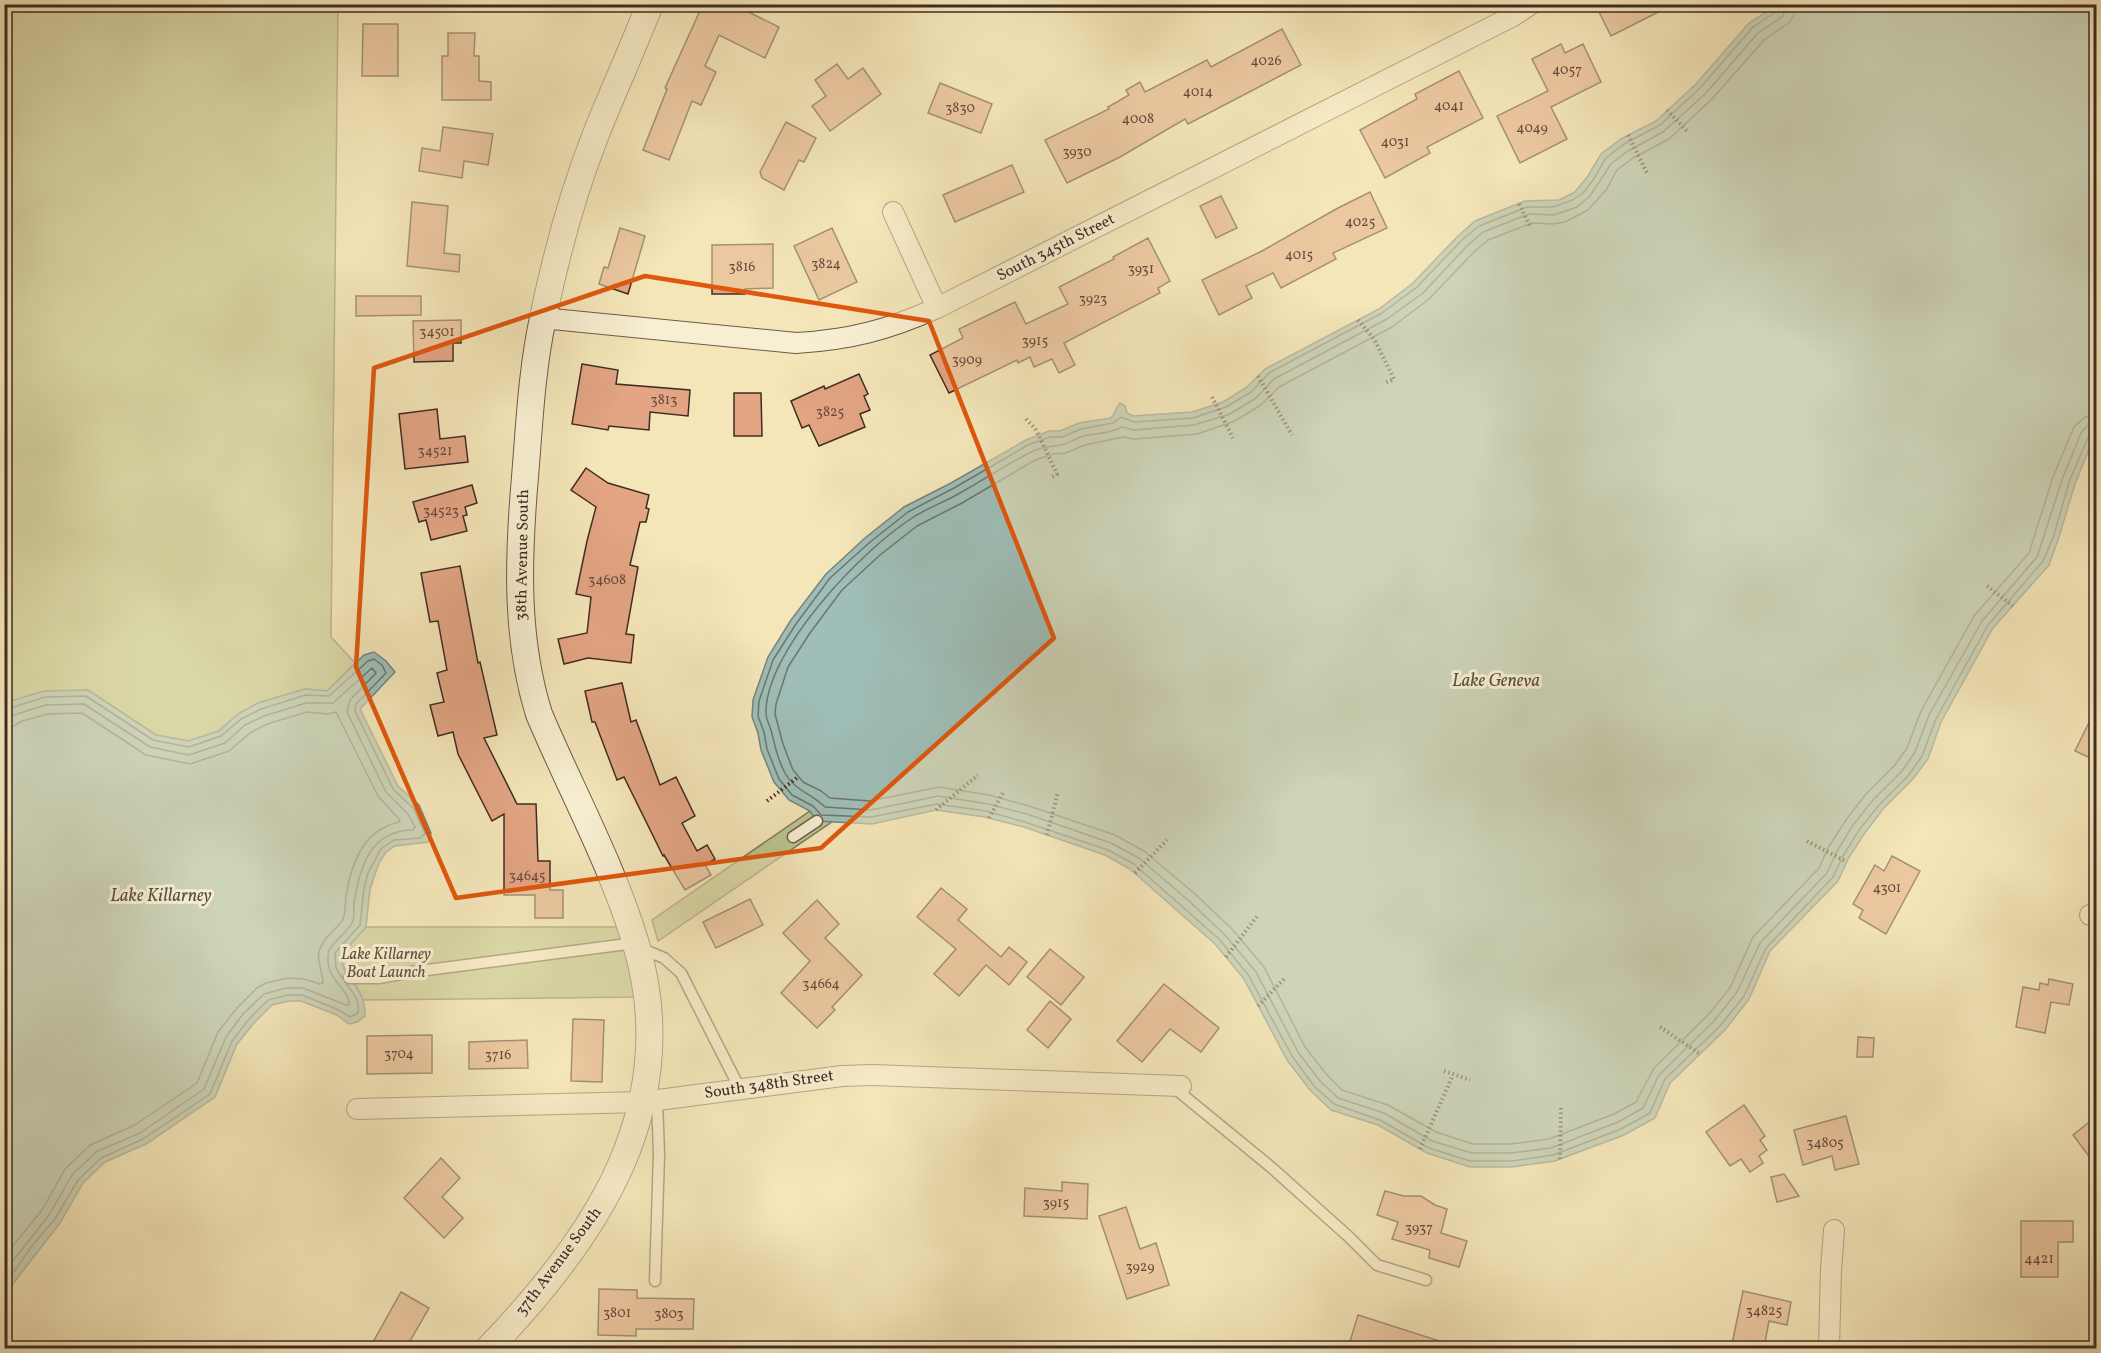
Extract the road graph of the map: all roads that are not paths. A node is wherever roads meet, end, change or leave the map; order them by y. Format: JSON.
{"nodes":[{"id":1,"x":650,"y":4,"type":"edge"},
{"id":2,"x":1531,"y":4,"type":"edge"},
{"id":3,"x":893,"y":212,"type":"dead end"},
{"id":4,"x":937,"y":308,"type":"junction"},
{"id":5,"x":542,"y":318,"type":"junction"},
{"id":6,"x":817,"y":820,"type":"dead end"},
{"id":7,"x":793,"y":837,"type":"dead end"},
{"id":8,"x":636,"y":945,"type":"junction"},
{"id":9,"x":350,"y":978,"type":"dead end"},
{"id":10,"x":1176,"y":1086,"type":"joint"},
{"id":11,"x":740,"y":1089,"type":"junction"},
{"id":12,"x":650,"y":1101,"type":"junction"},
{"id":13,"x":357,"y":1109,"type":"dead end"},
{"id":14,"x":1834,"y":1230,"type":"dead end"},
{"id":15,"x":1426,"y":1280,"type":"dead end"},
{"id":16,"x":655,"y":1281,"type":"dead end"},
{"id":17,"x":489,"y":1348,"type":"edge"},
{"id":18,"x":1829,"y":1348,"type":"edge"}],
"edges":[{"from":1,"to":5,"type":"street","name":"38th Avenue South"},
{"from":2,"to":4,"type":"street","name":"South 345th Street"},
{"from":3,"to":4,"type":"street"},
{"from":4,"to":5,"type":"street","name":"South 345th Street"},
{"from":5,"to":8,"type":"street","name":"38th Avenue South"},
{"from":6,"to":7,"type":"lane"},
{"from":8,"to":9,"type":"lane"},
{"from":8,"to":11,"type":"lane"},
{"from":8,"to":12,"type":"street","name":"38th Avenue South"},
{"from":10,"to":11,"type":"street","name":"South 348th Street"},
{"from":10,"to":15,"type":"lane"},
{"from":11,"to":12,"type":"street","name":"South 348th Street"},
{"from":12,"to":13,"type":"street","name":"South 348th Street"},
{"from":12,"to":16,"type":"lane"},
{"from":12,"to":17,"type":"street","name":"37th Avenue South"},
{"from":14,"to":18,"type":"street"}]}
